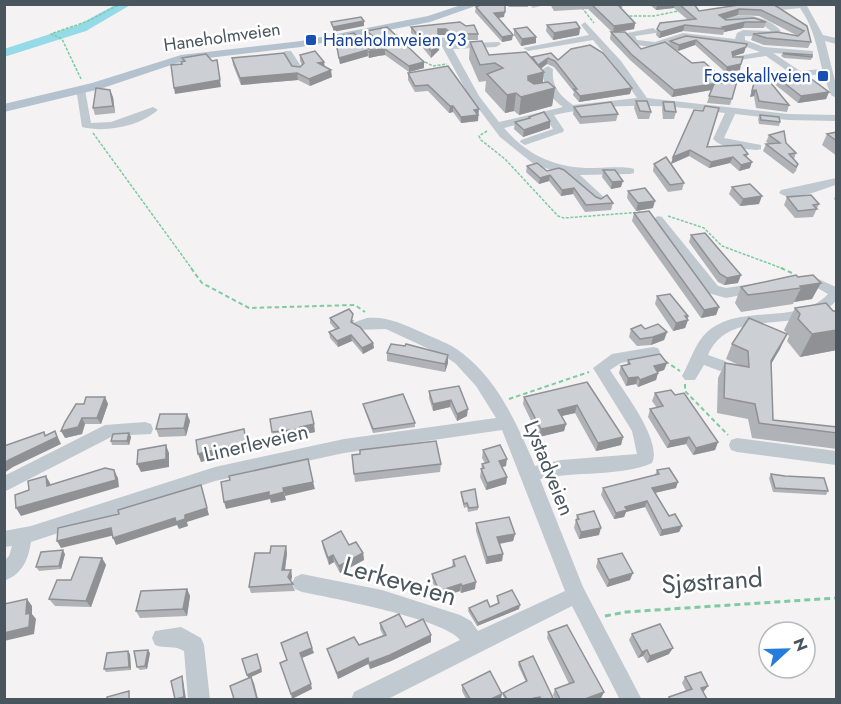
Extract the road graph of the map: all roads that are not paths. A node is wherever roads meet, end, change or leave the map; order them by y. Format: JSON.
{"nodes":[{"id":1,"x":476,"y":4,"type":"edge"},
{"id":2,"x":544,"y":4,"type":"edge"},
{"id":3,"x":533,"y":5,"type":"edge"},
{"id":4,"x":801,"y":5,"type":"edge"},
{"id":5,"x":772,"y":8,"type":"edge"},
{"id":6,"x":724,"y":21,"type":"edge"},
{"id":7,"x":589,"y":23,"type":"road end"},
{"id":8,"x":653,"y":31,"type":"dead end"},
{"id":9,"x":356,"y":33,"type":"junction"},
{"id":10,"x":697,"y":33,"type":"edge"},
{"id":11,"x":775,"y":33,"type":"junction"},
{"id":12,"x":683,"y":36,"type":"junction"},
{"id":13,"x":721,"y":36,"type":"edge"},
{"id":14,"x":788,"y":36,"type":"edge"},
{"id":15,"x":596,"y":37,"type":"junction"},
{"id":16,"x":628,"y":37,"type":"junction"},
{"id":17,"x":819,"y":37,"type":"junction"},
{"id":18,"x":742,"y":40,"type":"junction"},
{"id":19,"x":837,"y":41,"type":"edge"},
{"id":20,"x":496,"y":44,"type":"dead end"},
{"id":21,"x":528,"y":48,"type":"dead end"},
{"id":22,"x":723,"y":49,"type":"edge"},
{"id":23,"x":641,"y":51,"type":"edge"},
{"id":24,"x":375,"y":52,"type":"edge"},
{"id":25,"x":483,"y":52,"type":"edge"},
{"id":26,"x":288,"y":53,"type":"dead end"},
{"id":27,"x":450,"y":54,"type":"junction"},
{"id":28,"x":770,"y":54,"type":"junction"},
{"id":29,"x":736,"y":59,"type":"edge"},
{"id":30,"x":444,"y":68,"type":"edge"},
{"id":31,"x":298,"y":69,"type":"edge"},
{"id":32,"x":548,"y":69,"type":"dead end"},
{"id":33,"x":827,"y":71,"type":"junction"},
{"id":34,"x":796,"y":72,"type":"junction"},
{"id":35,"x":718,"y":77,"type":"edge"},
{"id":36,"x":484,"y":87,"type":"dead end"},
{"id":37,"x":468,"y":89,"type":"junction"},
{"id":38,"x":80,"y":90,"type":"junction"},
{"id":39,"x":837,"y":95,"type":"edge"},
{"id":40,"x":643,"y":100,"type":"junction"},
{"id":41,"x":569,"y":106,"type":"junction"},
{"id":42,"x":4,"y":108,"type":"edge"},
{"id":43,"x":153,"y":110,"type":"dead end"},
{"id":44,"x":520,"y":111,"type":"edge"},
{"id":45,"x":731,"y":111,"type":"junction"},
{"id":46,"x":549,"y":115,"type":"junction"},
{"id":47,"x":837,"y":118,"type":"edge"},
{"id":48,"x":494,"y":122,"type":"junction"},
{"id":49,"x":525,"y":142,"type":"dead end"},
{"id":50,"x":757,"y":147,"type":"dead end"},
{"id":51,"x":568,"y":170,"type":"junction"},
{"id":52,"x":630,"y":171,"type":"dead end"},
{"id":53,"x":837,"y":182,"type":"edge"},
{"id":54,"x":785,"y":193,"type":"dead end"},
{"id":55,"x":600,"y":199,"type":"edge"},
{"id":56,"x":656,"y":216,"type":"edge"},
{"id":57,"x":837,"y":292,"type":"edge"},
{"id":58,"x":360,"y":326,"type":"edge"},
{"id":59,"x":653,"y":352,"type":"road end"},
{"id":60,"x":699,"y":358,"type":"junction"},
{"id":61,"x":720,"y":365,"type":"dead end"},
{"id":62,"x":690,"y":376,"type":"road end"},
{"id":63,"x":507,"y":423,"type":"junction"},
{"id":64,"x":145,"y":429,"type":"dead end"},
{"id":65,"x":737,"y":445,"type":"road end"},
{"id":66,"x":837,"y":458,"type":"edge"},
{"id":67,"x":529,"y":474,"type":"junction"},
{"id":68,"x":4,"y":485,"type":"edge"},
{"id":69,"x":13,"y":538,"type":"edge"},
{"id":70,"x":4,"y":572,"type":"edge"},
{"id":71,"x":302,"y":583,"type":"dead end"},
{"id":72,"x":577,"y":595,"type":"junction"},
{"id":73,"x":162,"y":638,"type":"dead end"},
{"id":74,"x":475,"y":643,"type":"junction"},
{"id":75,"x":199,"y":699,"type":"edge"},
{"id":76,"x":362,"y":699,"type":"edge"},
{"id":77,"x":631,"y":699,"type":"edge"}],
"edges":[{"from":1,"to":9,"type":"main road","name":"Haneholmveien"},
{"from":2,"to":3,"type":"street"},
{"from":4,"to":5,"type":"street"},
{"from":4,"to":17,"type":"street"},
{"from":6,"to":11,"type":"street"},
{"from":7,"to":15,"type":"street"},
{"from":8,"to":16,"type":"street"},
{"from":9,"to":24,"type":"street"},
{"from":9,"to":38,"type":"main road","name":"Haneholmveien"},
{"from":10,"to":12,"type":"street"},
{"from":11,"to":14,"type":"street"},
{"from":11,"to":18,"type":"street"},
{"from":12,"to":16,"type":"street"},
{"from":12,"to":18,"type":"street"},
{"from":13,"to":18,"type":"street"},
{"from":15,"to":21,"type":"street"},
{"from":15,"to":40,"type":"street"},
{"from":16,"to":23,"type":"street"},
{"from":17,"to":19,"type":"street"},
{"from":17,"to":33,"type":"street"},
{"from":18,"to":22,"type":"street"},
{"from":18,"to":28,"type":"street"},
{"from":20,"to":27,"type":"street"},
{"from":25,"to":27,"type":"street"},
{"from":26,"to":31,"type":"street"},
{"from":27,"to":30,"type":"street"},
{"from":27,"to":37,"type":"street"},
{"from":28,"to":28,"type":"street"},
{"from":28,"to":29,"type":"street"},
{"from":28,"to":34,"type":"street"},
{"from":32,"to":41,"type":"street"},
{"from":33,"to":34,"type":"street"},
{"from":33,"to":39,"type":"street"},
{"from":34,"to":35,"type":"street"},
{"from":36,"to":37,"type":"street"},
{"from":37,"to":48,"type":"street"},
{"from":38,"to":42,"type":"main road","name":"Haneholmveien"},
{"from":38,"to":43,"type":"street"},
{"from":40,"to":41,"type":"street"},
{"from":40,"to":45,"type":"street"},
{"from":41,"to":46,"type":"street"},
{"from":44,"to":48,"type":"street"},
{"from":45,"to":47,"type":"street"},
{"from":45,"to":50,"type":"street"},
{"from":46,"to":48,"type":"street"},
{"from":46,"to":49,"type":"street"},
{"from":48,"to":51,"type":"street"},
{"from":51,"to":52,"type":"street"},
{"from":51,"to":55,"type":"street"},
{"from":53,"to":54,"type":"street"},
{"from":56,"to":57,"type":"street"},
{"from":57,"to":60,"type":"street"},
{"from":58,"to":63,"type":"street","name":"Lystadveien"},
{"from":59,"to":67,"type":"street"},
{"from":60,"to":61,"type":"street"},
{"from":60,"to":62,"type":"street"},
{"from":63,"to":67,"type":"street","name":"Lystadveien"},
{"from":63,"to":69,"type":"street","name":"Linerleveien"},
{"from":64,"to":68,"type":"street"},
{"from":65,"to":66,"type":"street"},
{"from":67,"to":72,"type":"street","name":"Lystadveien"},
{"from":69,"to":70,"type":"street","name":"Linerleveien"},
{"from":71,"to":74,"type":"street","name":"Lerkeveien"},
{"from":72,"to":74,"type":"street"},
{"from":72,"to":77,"type":"street","name":"Lystadveien"},
{"from":73,"to":75,"type":"street"},
{"from":74,"to":76,"type":"street"}]}
